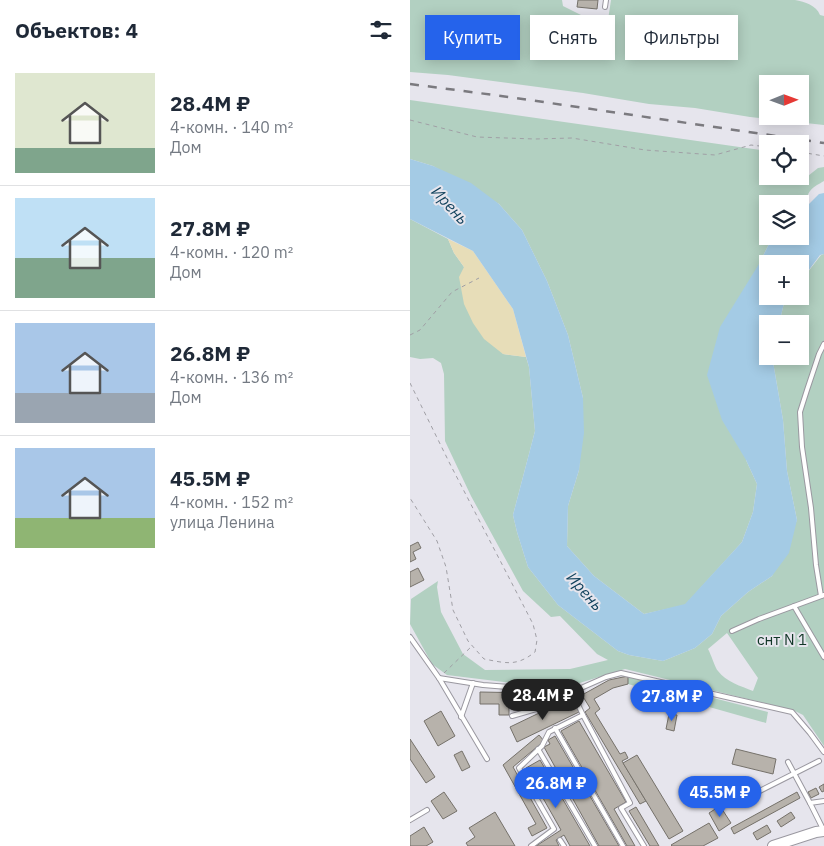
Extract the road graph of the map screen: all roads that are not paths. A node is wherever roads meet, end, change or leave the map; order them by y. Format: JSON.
{"nodes":[{"id":1,"x":606,"y":0,"type":"edge"},
{"id":2,"x":605,"y":7,"type":"dead end"},
{"id":3,"x":824,"y":344,"type":"edge"},
{"id":4,"x":822,"y":595,"type":"edge"},
{"id":5,"x":794,"y":606,"type":"junction"},
{"id":6,"x":732,"y":631,"type":"dead end"},
{"id":7,"x":410,"y":637,"type":"edge"},
{"id":8,"x":824,"y":657,"type":"edge"},
{"id":9,"x":439,"y":678,"type":"junction"},
{"id":10,"x":473,"y":684,"type":"junction"},
{"id":11,"x":572,"y":692,"type":"junction"},
{"id":12,"x":582,"y":715,"type":"junction"},
{"id":13,"x":512,"y":716,"type":"dead end"},
{"id":14,"x":461,"y":717,"type":"junction"},
{"id":15,"x":555,"y":728,"type":"junction"},
{"id":16,"x":538,"y":749,"type":"junction"},
{"id":17,"x":824,"y":752,"type":"edge"},
{"id":18,"x":486,"y":759,"type":"dead end"},
{"id":19,"x":788,"y":762,"type":"dead end"},
{"id":20,"x":819,"y":762,"type":"dead end"},
{"id":21,"x":794,"y":774,"type":"junction"},
{"id":22,"x":824,"y":801,"type":"edge"},
{"id":23,"x":738,"y":802,"type":"dead end"},
{"id":24,"x":810,"y":803,"type":"junction"},
{"id":25,"x":427,"y":810,"type":"dead end"},
{"id":26,"x":410,"y":820,"type":"edge"},
{"id":27,"x":824,"y":831,"type":"edge"},
{"id":28,"x":560,"y":840,"type":"dead end"},
{"id":29,"x":531,"y":846,"type":"edge"},
{"id":30,"x":564,"y":846,"type":"edge"},
{"id":31,"x":595,"y":846,"type":"edge"},
{"id":32,"x":623,"y":846,"type":"edge"},
{"id":33,"x":644,"y":846,"type":"edge"},
{"id":34,"x":773,"y":846,"type":"edge"}],
"edges":[{"from":1,"to":2,"type":"lane"},
{"from":3,"to":4,"type":"lane"},
{"from":4,"to":5,"type":"lane"},
{"from":5,"to":6,"type":"lane"},
{"from":5,"to":8,"type":"lane"},
{"from":7,"to":9,"type":"lane"},
{"from":9,"to":10,"type":"lane"},
{"from":9,"to":14,"type":"lane"},
{"from":10,"to":11,"type":"lane"},
{"from":10,"to":14,"type":"lane"},
{"from":11,"to":12,"type":"lane"},
{"from":11,"to":13,"type":"lane"},
{"from":11,"to":17,"type":"lane"},
{"from":12,"to":15,"type":"lane"},
{"from":12,"to":33,"type":"lane"},
{"from":14,"to":18,"type":"lane"},
{"from":15,"to":16,"type":"lane"},
{"from":15,"to":32,"type":"lane"},
{"from":16,"to":29,"type":"lane"},
{"from":16,"to":31,"type":"lane"},
{"from":19,"to":21,"type":"lane"},
{"from":20,"to":21,"type":"lane"},
{"from":21,"to":23,"type":"lane"},
{"from":21,"to":24,"type":"lane"},
{"from":22,"to":24,"type":"lane"},
{"from":24,"to":27,"type":"lane"},
{"from":25,"to":26,"type":"lane"},
{"from":27,"to":34,"type":"street"},
{"from":28,"to":30,"type":"lane"}]}
